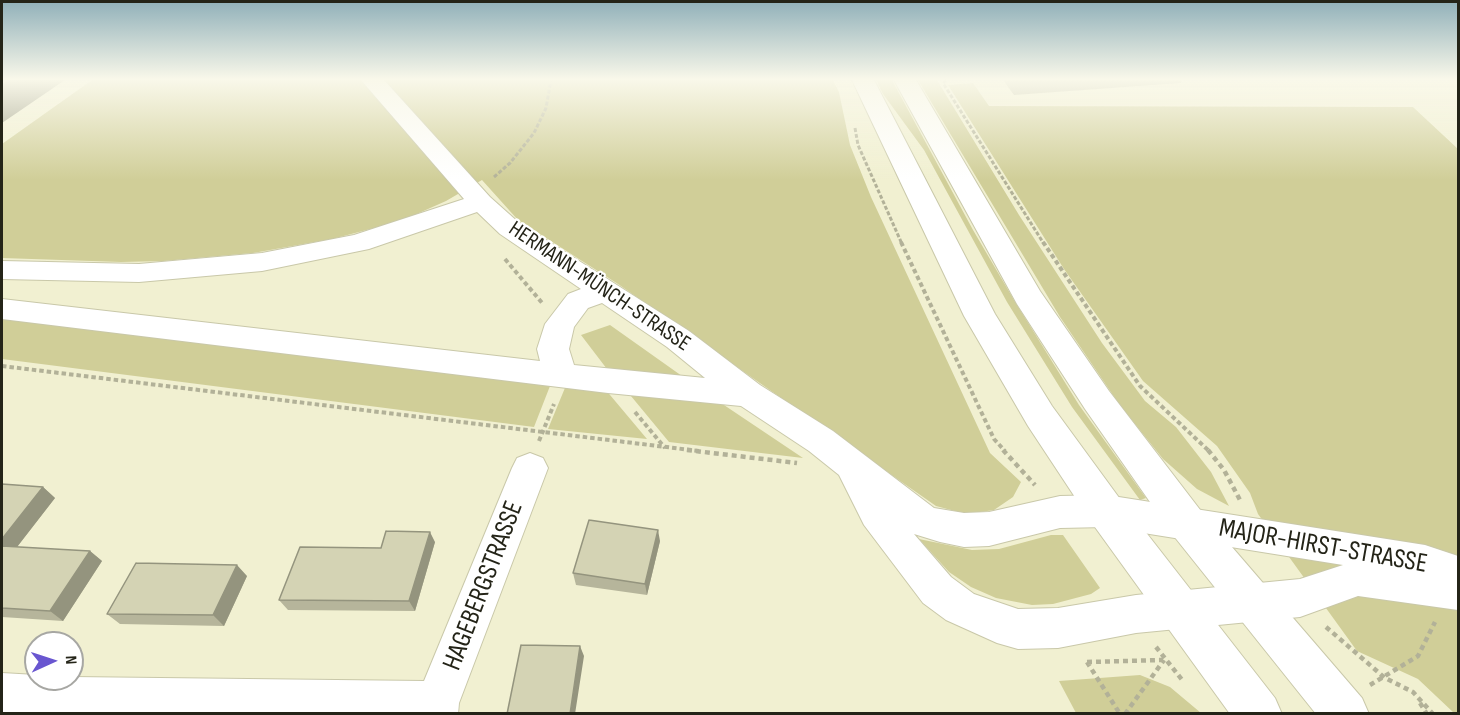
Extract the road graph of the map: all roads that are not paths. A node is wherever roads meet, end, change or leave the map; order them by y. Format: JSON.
{"nodes":[{"id":1,"x":402,"y":113,"type":"edge"},
{"id":2,"x":880,"y":113,"type":"edge"},
{"id":3,"x":924,"y":113,"type":"edge"},
{"id":4,"x":476,"y":197,"type":"junction"},
{"id":5,"x":2,"y":270,"type":"edge"},
{"id":6,"x":605,"y":291,"type":"junction"},
{"id":7,"x":2,"y":309,"type":"edge"},
{"id":8,"x":564,"y":375,"type":"junction"},
{"id":9,"x":748,"y":394,"type":"junction"},
{"id":10,"x":536,"y":450,"type":"road end"},
{"id":11,"x":836,"y":453,"type":"junction"},
{"id":12,"x":1106,"y":511,"type":"junction"},
{"id":13,"x":1187,"y":523,"type":"junction"},
{"id":14,"x":1458,"y":574,"type":"edge"},
{"id":15,"x":1252,"y":603,"type":"junction"},
{"id":16,"x":1448,"y":605,"type":"edge"},
{"id":17,"x":1180,"y":610,"type":"junction"},
{"id":18,"x":2,"y":695,"type":"edge"},
{"id":19,"x":437,"y":708,"type":"edge"},
{"id":20,"x":1259,"y":714,"type":"edge"},
{"id":21,"x":1346,"y":714,"type":"edge"}],
"edges":[{"from":1,"to":4,"type":"street","name":"HERMANN-MÜNCH-STRASSE"},
{"from":2,"to":12,"type":"main road"},
{"from":3,"to":13,"type":"main road"},
{"from":4,"to":5,"type":"street"},
{"from":4,"to":6,"type":"street","name":"HERMANN-MÜNCH-STRASSE"},
{"from":6,"to":8,"type":"street"},
{"from":6,"to":9,"type":"street","name":"HERMANN-MÜNCH-STRASSE"},
{"from":7,"to":8,"type":"street"},
{"from":8,"to":9,"type":"street"},
{"from":9,"to":11,"type":"street","name":"HERMANN-MÜNCH-STRASSE"},
{"from":10,"to":19,"type":"street","name":"HAGEBERGSTRASSE"},
{"from":11,"to":12,"type":"street","name":"HERMANN-MÜNCH-STRASSE"},
{"from":11,"to":17,"type":"street","name":"HERMANN-MÜNCH-STRASSE"},
{"from":12,"to":13,"type":"street","name":"HERMANN-MÜNCH-STRASSE"},
{"from":12,"to":17,"type":"main road"},
{"from":13,"to":14,"type":"street","name":"MAJOR-HIRST-STRASSE"},
{"from":13,"to":15,"type":"main road"},
{"from":15,"to":16,"type":"street","name":"MAJOR-HIRST-STRASSE"},
{"from":15,"to":17,"type":"street","name":"HERMANN-MÜNCH-STRASSE"},
{"from":15,"to":21,"type":"main road"},
{"from":17,"to":20,"type":"main road"},
{"from":18,"to":19,"type":"street","name":"HAGEBERGSTRASSE"}]}
